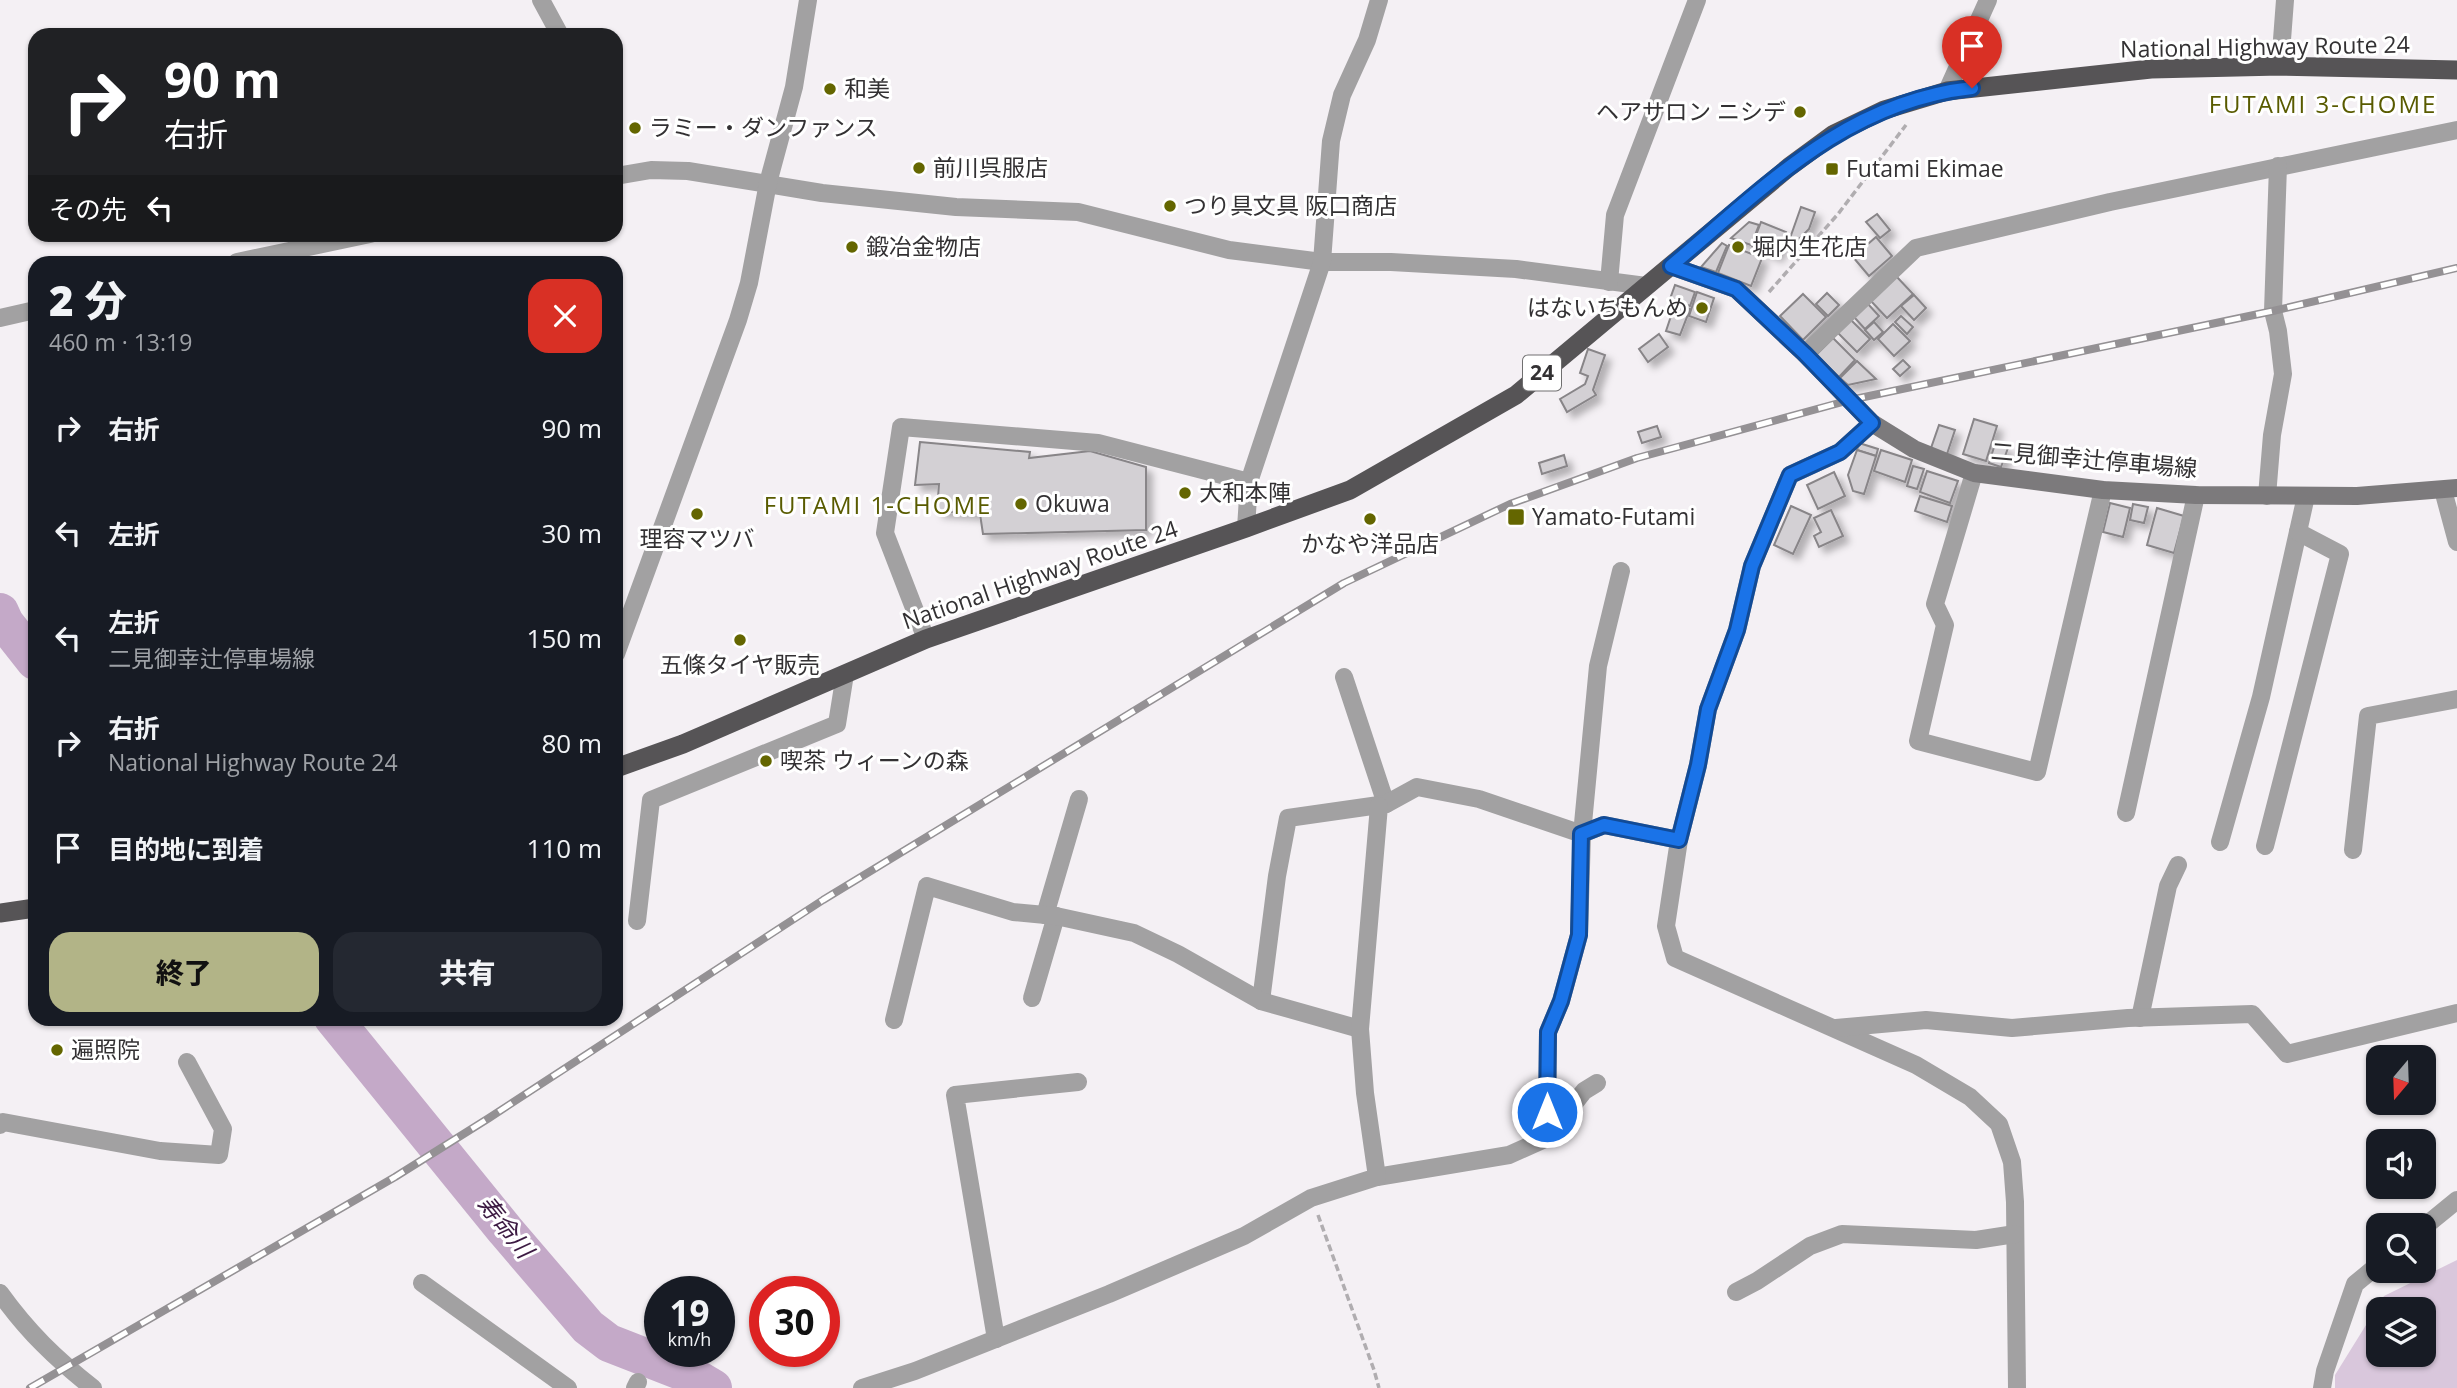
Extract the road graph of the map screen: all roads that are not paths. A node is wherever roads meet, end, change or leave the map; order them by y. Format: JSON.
{"nodes":[{"id":1,"x":541,"y":0,"type":"edge"},
{"id":2,"x":808,"y":0,"type":"edge"},
{"id":3,"x":1379,"y":0,"type":"edge"},
{"id":4,"x":1697,"y":0,"type":"edge"},
{"id":5,"x":1988,"y":0,"type":"edge"},
{"id":6,"x":2284,"y":0,"type":"edge"},
{"id":7,"x":557,"y":28,"type":"edge"},
{"id":8,"x":2280,"y":66,"type":"junction"},
{"id":9,"x":2457,"y":70,"type":"edge"},
{"id":10,"x":1947,"y":91,"type":"junction"},
{"id":11,"x":2457,"y":130,"type":"edge"},
{"id":12,"x":2278,"y":166,"type":"junction"},
{"id":13,"x":623,"y":175,"type":"edge"},
{"id":14,"x":768,"y":183,"type":"junction"},
{"id":15,"x":332,"y":242,"type":"edge"},
{"id":16,"x":266,"y":256,"type":"edge"},
{"id":17,"x":1322,"y":262,"type":"junction"},
{"id":18,"x":1671,"y":266,"type":"junction"},
{"id":19,"x":1609,"y":282,"type":"junction"},
{"id":20,"x":1646,"y":286,"type":"junction"},
{"id":21,"x":28,"y":312,"type":"edge"},
{"id":22,"x":0,"y":318,"type":"edge"},
{"id":23,"x":1805,"y":354,"type":"junction"},
{"id":24,"x":1872,"y":423,"type":"junction"},
{"id":25,"x":1974,"y":473,"type":"junction"},
{"id":26,"x":1249,"y":482,"type":"junction"},
{"id":27,"x":2450,"y":489,"type":"edge"},
{"id":28,"x":2103,"y":490,"type":"junction"},
{"id":29,"x":2196,"y":495,"type":"junction"},
{"id":30,"x":2267,"y":496,"type":"junction"},
{"id":31,"x":2306,"y":496,"type":"junction"},
{"id":32,"x":1246,"y":528,"type":"junction"},
{"id":33,"x":2298,"y":532,"type":"junction"},
{"id":34,"x":2457,"y":542,"type":"edge"},
{"id":35,"x":1621,"y":571,"type":"dead end"},
{"id":36,"x":623,"y":635,"type":"edge"},
{"id":37,"x":926,"y":639,"type":"junction"},
{"id":38,"x":845,"y":674,"type":"junction"},
{"id":39,"x":1344,"y":677,"type":"dead end"},
{"id":40,"x":2457,"y":699,"type":"edge"},
{"id":41,"x":623,"y":765,"type":"edge"},
{"id":42,"x":1079,"y":799,"type":"dead end"},
{"id":43,"x":1382,"y":805,"type":"junction"},
{"id":44,"x":2126,"y":813,"type":"dead end"},
{"id":45,"x":1581,"y":834,"type":"junction"},
{"id":46,"x":1679,"y":840,"type":"junction"},
{"id":47,"x":2220,"y":842,"type":"dead end"},
{"id":48,"x":2265,"y":846,"type":"dead end"},
{"id":49,"x":2353,"y":850,"type":"dead end"},
{"id":50,"x":2178,"y":864,"type":"dead end"},
{"id":51,"x":28,"y":909,"type":"edge"},
{"id":52,"x":0,"y":913,"type":"edge"},
{"id":53,"x":1050,"y":916,"type":"junction"},
{"id":54,"x":637,"y":920,"type":"dead end"},
{"id":55,"x":1032,"y":998,"type":"dead end"},
{"id":56,"x":1261,"y":1001,"type":"junction"},
{"id":57,"x":2457,"y":1013,"type":"edge"},
{"id":58,"x":2140,"y":1018,"type":"junction"},
{"id":59,"x":894,"y":1020,"type":"dead end"},
{"id":60,"x":1833,"y":1028,"type":"junction"},
{"id":61,"x":1360,"y":1029,"type":"junction"},
{"id":62,"x":187,"y":1062,"type":"dead end"},
{"id":63,"x":1078,"y":1082,"type":"dead end"},
{"id":64,"x":1597,"y":1083,"type":"dead end"},
{"id":65,"x":0,"y":1125,"type":"edge"},
{"id":66,"x":1547,"y":1138,"type":"junction"},
{"id":67,"x":1377,"y":1177,"type":"junction"},
{"id":68,"x":2457,"y":1200,"type":"edge"},
{"id":69,"x":2436,"y":1217,"type":"edge"},
{"id":70,"x":2015,"y":1234,"type":"junction"},
{"id":71,"x":2366,"y":1275,"type":"edge"},
{"id":72,"x":422,"y":1283,"type":"dead end"},
{"id":73,"x":1735,"y":1292,"type":"dead end"},
{"id":74,"x":0,"y":1293,"type":"edge"},
{"id":75,"x":996,"y":1339,"type":"junction"},
{"id":76,"x":93,"y":1388,"type":"edge"},
{"id":77,"x":568,"y":1388,"type":"edge"},
{"id":78,"x":862,"y":1388,"type":"edge"},
{"id":79,"x":2017,"y":1388,"type":"edge"},
{"id":80,"x":2322,"y":1388,"type":"edge"}],
"edges":[{"from":1,"to":7,"type":"street"},
{"from":2,"to":14,"type":"street"},
{"from":3,"to":17,"type":"street"},
{"from":4,"to":19,"type":"street"},
{"from":5,"to":10,"type":"street"},
{"from":6,"to":8,"type":"street"},
{"from":8,"to":9,"type":"highway","name":"National Highway Route 24","number":"24"},
{"from":8,"to":10,"type":"highway","name":"National Highway Route 24","number":"24"},
{"from":10,"to":18,"type":"highway","name":"National Highway Route 24","number":"24"},
{"from":11,"to":12,"type":"street"},
{"from":12,"to":23,"type":"street"},
{"from":12,"to":30,"type":"street"},
{"from":13,"to":14,"type":"street"},
{"from":14,"to":17,"type":"street"},
{"from":14,"to":36,"type":"street"},
{"from":15,"to":16,"type":"street"},
{"from":17,"to":19,"type":"street"},
{"from":17,"to":26,"type":"street"},
{"from":18,"to":20,"type":"highway","name":"National Highway Route 24","number":"24"},
{"from":18,"to":23,"type":"main road","name":"二見御幸辻停車場線"},
{"from":19,"to":20,"type":"street"},
{"from":20,"to":32,"type":"highway","name":"National Highway Route 24","number":"24"},
{"from":21,"to":22,"type":"street"},
{"from":23,"to":24,"type":"main road","name":"二見御幸辻停車場線"},
{"from":24,"to":25,"type":"main road","name":"二見御幸辻停車場線"},
{"from":24,"to":46,"type":"street"},
{"from":25,"to":28,"type":"main road","name":"二見御幸辻停車場線"},
{"from":25,"to":28,"type":"street"},
{"from":26,"to":32,"type":"street"},
{"from":26,"to":37,"type":"street"},
{"from":27,"to":31,"type":"main road","name":"二見御幸辻停車場線"},
{"from":27,"to":34,"type":"street"},
{"from":28,"to":29,"type":"main road","name":"二見御幸辻停車場線"},
{"from":29,"to":30,"type":"main road","name":"二見御幸辻停車場線"},
{"from":29,"to":44,"type":"street"},
{"from":30,"to":31,"type":"main road","name":"二見御幸辻停車場線"},
{"from":31,"to":33,"type":"street"},
{"from":32,"to":37,"type":"highway","name":"National Highway Route 24","number":"24"},
{"from":33,"to":47,"type":"street"},
{"from":33,"to":48,"type":"street"},
{"from":35,"to":45,"type":"street"},
{"from":37,"to":38,"type":"highway","name":"National Highway Route 24","number":"24"},
{"from":38,"to":41,"type":"highway","name":"National Highway Route 24","number":"24"},
{"from":38,"to":54,"type":"street"},
{"from":39,"to":43,"type":"street"},
{"from":40,"to":49,"type":"street"},
{"from":42,"to":53,"type":"street"},
{"from":43,"to":45,"type":"street"},
{"from":43,"to":56,"type":"street"},
{"from":43,"to":61,"type":"street"},
{"from":45,"to":46,"type":"street"},
{"from":45,"to":66,"type":"street"},
{"from":46,"to":60,"type":"street"},
{"from":50,"to":58,"type":"street"},
{"from":51,"to":52,"type":"highway"},
{"from":53,"to":55,"type":"street"},
{"from":53,"to":56,"type":"street"},
{"from":53,"to":59,"type":"street"},
{"from":56,"to":61,"type":"street"},
{"from":57,"to":58,"type":"street"},
{"from":58,"to":60,"type":"street"},
{"from":60,"to":70,"type":"street"},
{"from":61,"to":67,"type":"street"},
{"from":62,"to":65,"type":"street"},
{"from":63,"to":75,"type":"street"},
{"from":64,"to":66,"type":"street"},
{"from":66,"to":67,"type":"street"},
{"from":67,"to":75,"type":"street"},
{"from":68,"to":69,"type":"street"},
{"from":70,"to":73,"type":"street"},
{"from":70,"to":79,"type":"street"},
{"from":71,"to":80,"type":"street"},
{"from":72,"to":77,"type":"street"},
{"from":74,"to":76,"type":"street"},
{"from":75,"to":78,"type":"street"}]}
